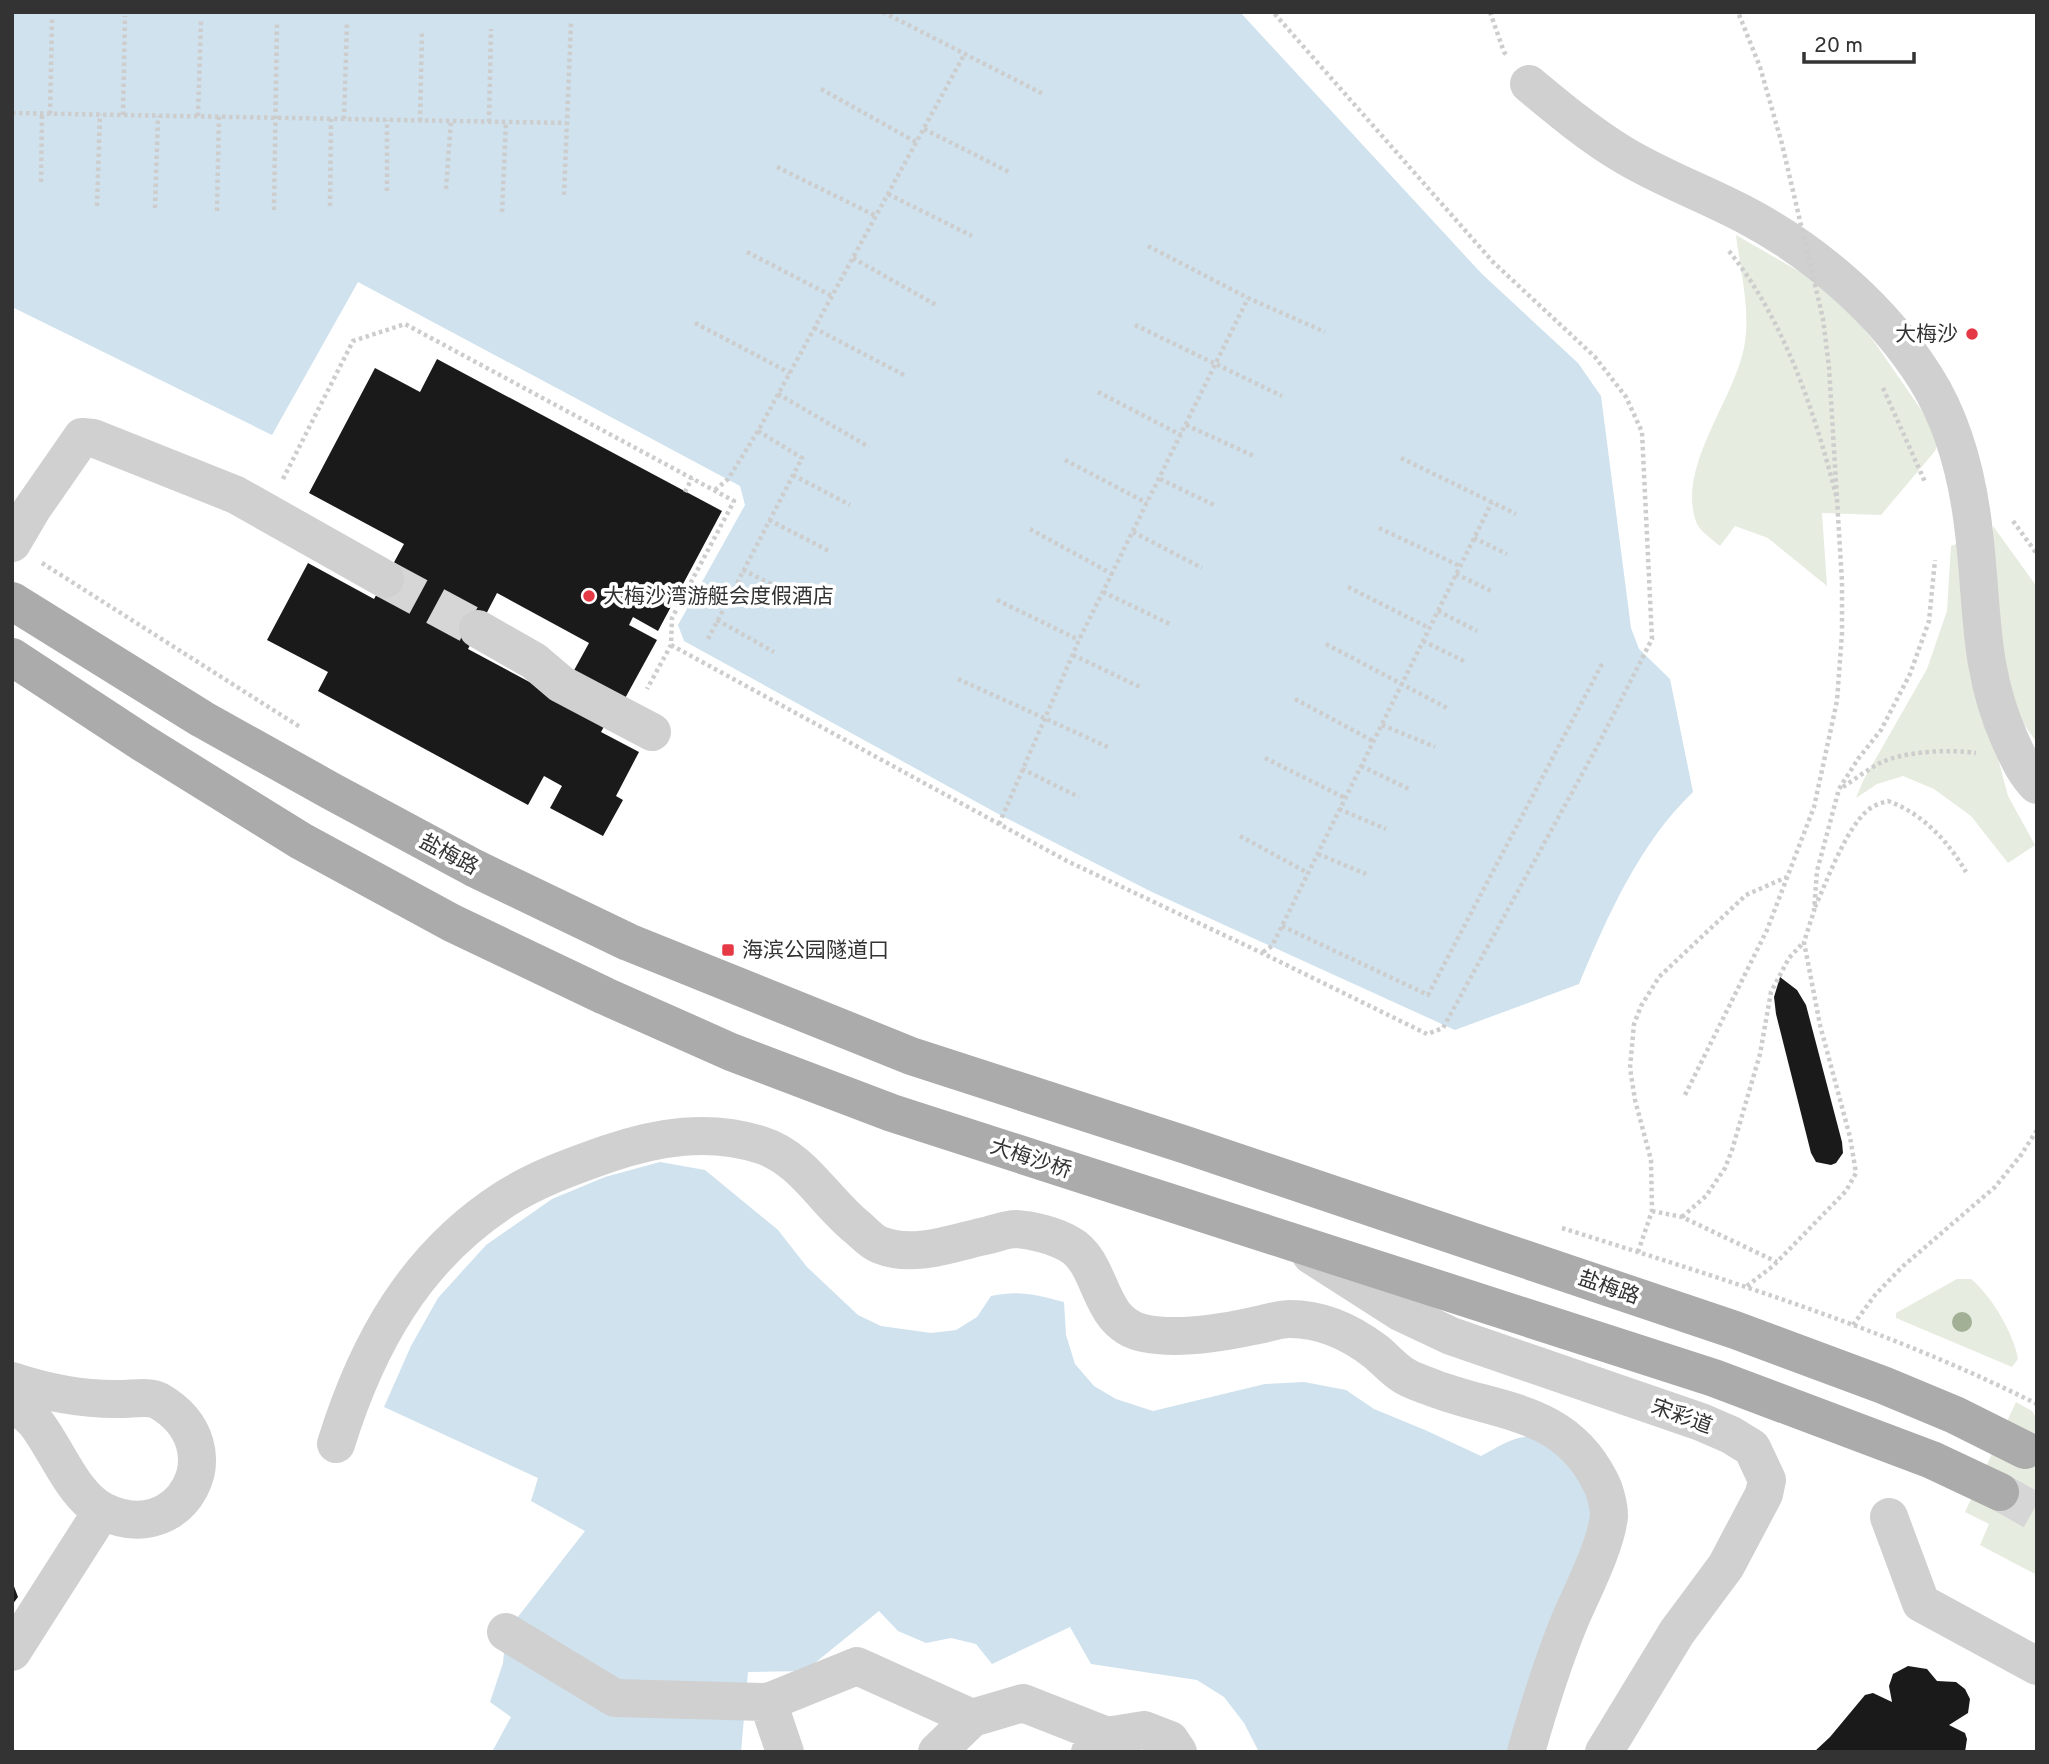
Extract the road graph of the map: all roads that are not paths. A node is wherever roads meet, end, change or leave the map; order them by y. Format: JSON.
{"nodes":[{"id":1,"x":1529,"y":84,"type":"road end"},
{"id":2,"x":24,"y":551,"type":"edge"},
{"id":3,"x":385,"y":579,"type":"tunnel mouth"},
{"id":4,"x":12,"y":601,"type":"edge"},
{"id":5,"x":478,"y":629,"type":"tunnel mouth"},
{"id":6,"x":14,"y":658,"type":"edge"},
{"id":7,"x":641,"y":726,"type":"road end"},
{"id":8,"x":2031,"y":780,"type":"edge"},
{"id":9,"x":1292,"y":1242,"type":"junction"},
{"id":10,"x":12,"y":1381,"type":"edge"},
{"id":11,"x":12,"y":1402,"type":"edge"},
{"id":12,"x":336,"y":1444,"type":"dead end"},
{"id":13,"x":2025,"y":1450,"type":"dead end"},
{"id":14,"x":2000,"y":1492,"type":"tunnel mouth"},
{"id":15,"x":102,"y":1511,"type":"junction"},
{"id":16,"x":1889,"y":1517,"type":"dead end"},
{"id":17,"x":506,"y":1632,"type":"dead end"},
{"id":18,"x":12,"y":1651,"type":"edge"},
{"id":19,"x":2037,"y":1665,"type":"edge"},
{"id":20,"x":768,"y":1702,"type":"junction"},
{"id":21,"x":972,"y":1718,"type":"junction"},
{"id":22,"x":1099,"y":1744,"type":"edge"},
{"id":23,"x":785,"y":1752,"type":"edge"},
{"id":24,"x":937,"y":1752,"type":"edge"},
{"id":25,"x":1178,"y":1752,"type":"edge"},
{"id":26,"x":1526,"y":1752,"type":"edge"},
{"id":27,"x":1604,"y":1752,"type":"edge"}],
"edges":[{"from":1,"to":8,"type":"street"},
{"from":2,"to":3,"type":"street"},
{"from":4,"to":13,"type":"main road","name":"盐梅路"},
{"from":5,"to":7,"type":"street"},
{"from":6,"to":9,"type":"main road","name":"大梅沙桥"},
{"from":9,"to":14,"type":"main road"},
{"from":9,"to":27,"type":"street","name":"宋彩道"},
{"from":10,"to":15,"type":"street"},
{"from":11,"to":15,"type":"street"},
{"from":12,"to":26,"type":"street"},
{"from":15,"to":18,"type":"street"},
{"from":16,"to":19,"type":"street"},
{"from":17,"to":20,"type":"street"},
{"from":20,"to":21,"type":"street"},
{"from":20,"to":23,"type":"street"},
{"from":21,"to":22,"type":"street"},
{"from":21,"to":24,"type":"street"},
{"from":22,"to":25,"type":"street"}]}
